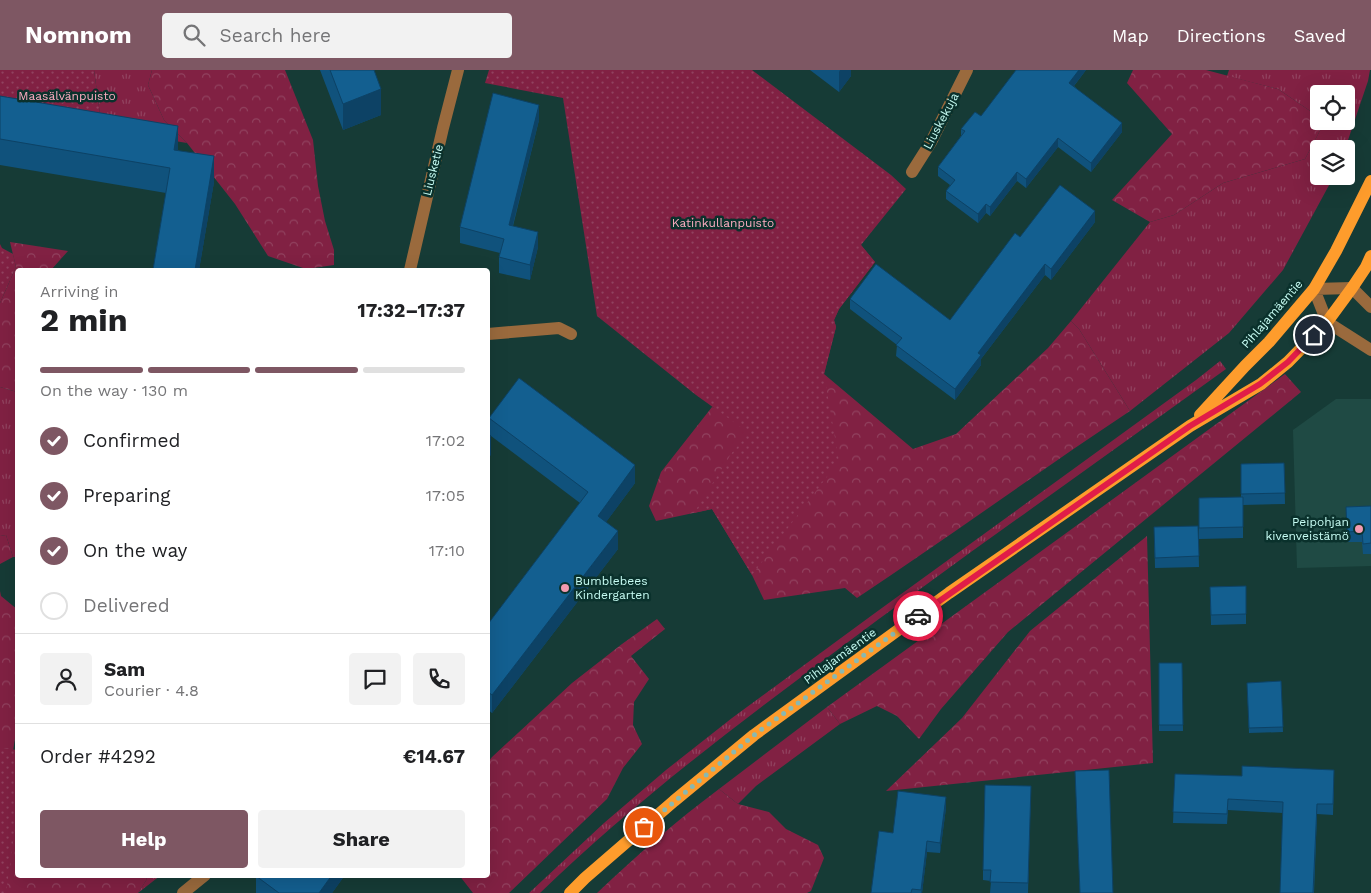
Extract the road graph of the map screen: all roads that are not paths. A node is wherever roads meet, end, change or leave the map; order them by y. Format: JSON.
{"nodes":[{"id":1,"x":458,"y":70,"type":"edge"},
{"id":2,"x":967,"y":70,"type":"edge"},
{"id":3,"x":912,"y":172,"type":"dead end"},
{"id":4,"x":1371,"y":181,"type":"edge"},
{"id":5,"x":1371,"y":256,"type":"edge"},
{"id":6,"x":410,"y":268,"type":"edge"},
{"id":7,"x":1352,"y":288,"type":"junction"},
{"id":8,"x":1314,"y":289,"type":"junction"},
{"id":9,"x":1371,"y":307,"type":"edge"},
{"id":10,"x":1327,"y":322,"type":"junction"},
{"id":11,"x":490,"y":334,"type":"edge"},
{"id":12,"x":571,"y":334,"type":"dead end"},
{"id":13,"x":1371,"y":350,"type":"edge"},
{"id":14,"x":1190,"y":426,"type":"junction"},
{"id":15,"x":201,"y":878,"type":"edge"},
{"id":16,"x":183,"y":893,"type":"edge"},
{"id":17,"x":570,"y":893,"type":"edge"}],
"edges":[{"from":1,"to":6,"type":"street","name":"Liusketie"},
{"from":2,"to":3,"type":"street","name":"Liuskekuja"},
{"from":4,"to":8,"type":"main road","name":"Pihlajamäentie"},
{"from":5,"to":7,"type":"main road","name":"Pihlajamäentie"},
{"from":7,"to":8,"type":"street"},
{"from":7,"to":9,"type":"street"},
{"from":7,"to":10,"type":"main road","name":"Pihlajamäentie"},
{"from":8,"to":10,"type":"street"},
{"from":8,"to":14,"type":"main road","name":"Pihlajamäentie"},
{"from":10,"to":13,"type":"street"},
{"from":10,"to":14,"type":"main road","name":"Pihlajamäentie"},
{"from":11,"to":12,"type":"street"},
{"from":14,"to":17,"type":"main road","name":"Pihlajamäentie"},
{"from":15,"to":16,"type":"street"}]}
